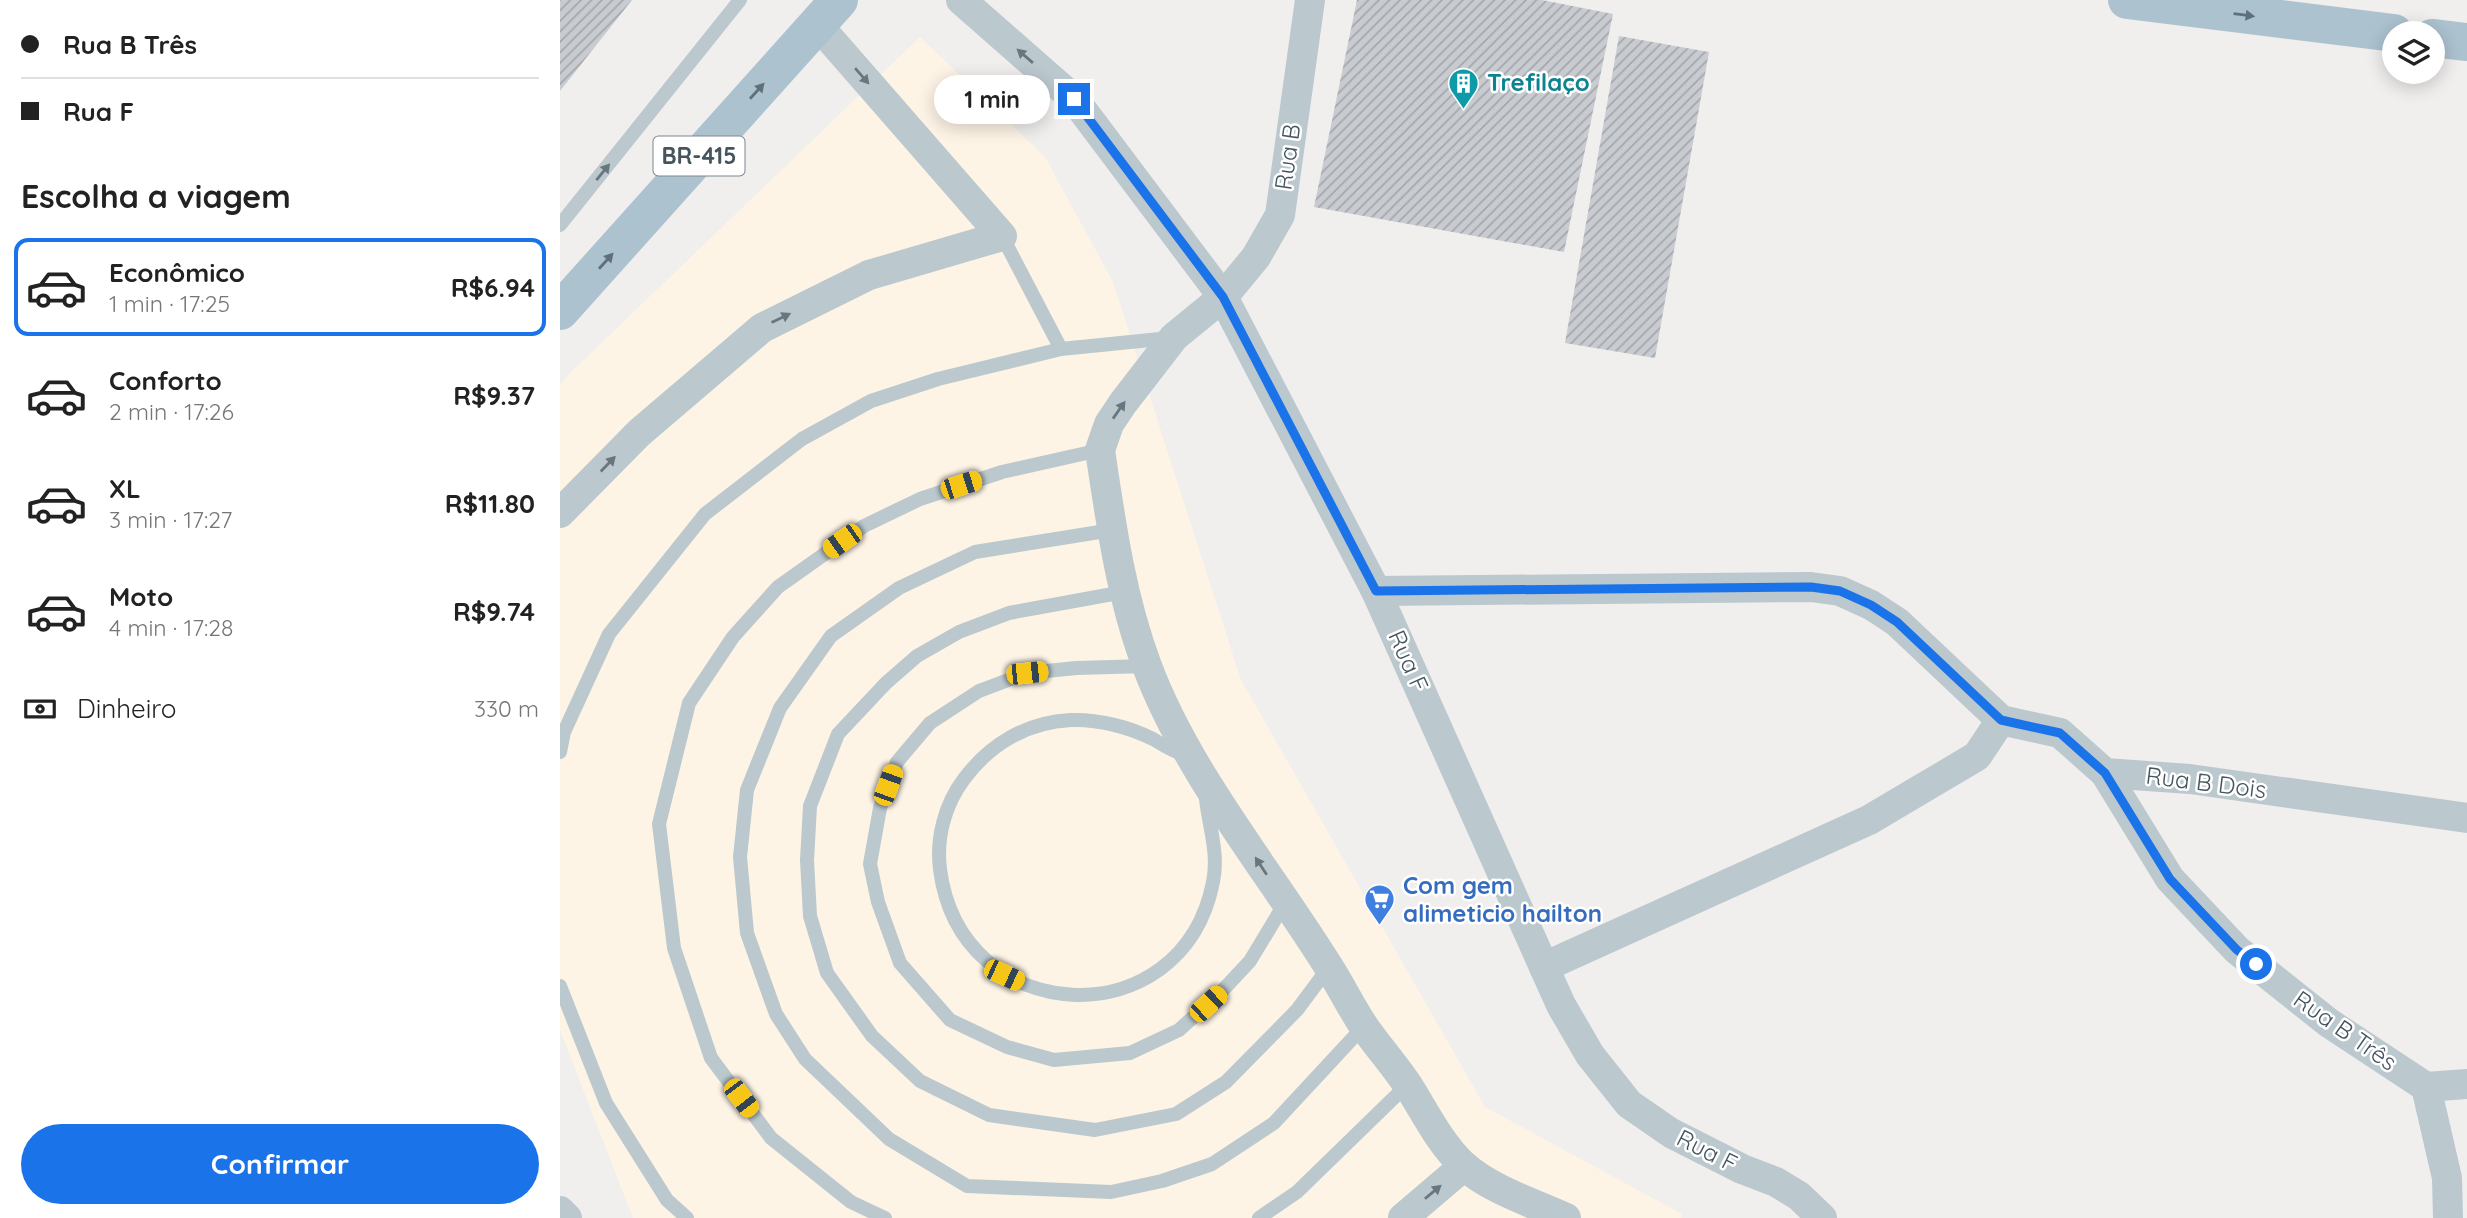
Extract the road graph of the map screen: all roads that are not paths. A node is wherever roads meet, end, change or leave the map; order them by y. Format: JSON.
{"nodes":[{"id":1,"x":740,"y":0,"type":"edge"},
{"id":2,"x":961,"y":0,"type":"edge"},
{"id":3,"x":1310,"y":0,"type":"edge"},
{"id":4,"x":2127,"y":0,"type":"edge"},
{"id":5,"x":828,"y":12,"type":"edge"},
{"id":6,"x":2382,"y":32,"type":"edge"},
{"id":7,"x":2445,"y":40,"type":"edge"},
{"id":8,"x":2467,"y":43,"type":"edge"},
{"id":9,"x":560,"y":225,"type":"edge"},
{"id":10,"x":1002,"y":236,"type":"junction"},
{"id":11,"x":1223,"y":297,"type":"junction"},
{"id":12,"x":560,"y":311,"type":"edge"},
{"id":13,"x":1174,"y":337,"type":"junction"},
{"id":14,"x":1061,"y":349,"type":"junction"},
{"id":15,"x":1100,"y":450,"type":"junction"},
{"id":16,"x":560,"y":513,"type":"edge"},
{"id":17,"x":1112,"y":530,"type":"junction"},
{"id":18,"x":1376,"y":591,"type":"junction"},
{"id":19,"x":1124,"y":592,"type":"junction"},
{"id":20,"x":1147,"y":666,"type":"junction"},
{"id":21,"x":2001,"y":720,"type":"junction"},
{"id":22,"x":560,"y":751,"type":"edge"},
{"id":23,"x":1192,"y":756,"type":"junction"},
{"id":24,"x":2105,"y":773,"type":"junction"},
{"id":25,"x":1209,"y":783,"type":"junction"},
{"id":26,"x":2467,"y":818,"type":"edge"},
{"id":27,"x":1285,"y":904,"type":"junction"},
{"id":28,"x":1329,"y":967,"type":"junction"},
{"id":29,"x":1544,"y":967,"type":"junction"},
{"id":30,"x":560,"y":986,"type":"edge"},
{"id":31,"x":1364,"y":1026,"type":"junction"},
{"id":32,"x":2467,"y":1084,"type":"edge"},
{"id":33,"x":1407,"y":1085,"type":"junction"},
{"id":34,"x":2426,"y":1087,"type":"junction"},
{"id":35,"x":1464,"y":1166,"type":"junction"},
{"id":36,"x":560,"y":1211,"type":"edge"},
{"id":37,"x":567,"y":1218,"type":"edge"},
{"id":38,"x":687,"y":1218,"type":"edge"},
{"id":39,"x":885,"y":1218,"type":"edge"},
{"id":40,"x":1259,"y":1218,"type":"edge"},
{"id":41,"x":1403,"y":1218,"type":"edge"},
{"id":42,"x":1566,"y":1218,"type":"edge"},
{"id":43,"x":1822,"y":1218,"type":"edge"},
{"id":44,"x":2448,"y":1218,"type":"edge"}],
"edges":[{"from":9,"to":1,"type":"lane","one_way":true},
{"from":11,"to":2,"type":"street","name":"Rua F","one_way":true},
{"from":3,"to":11,"type":"street","name":"Rua B"},
{"from":4,"to":6,"type":"main road","one_way":true},
{"from":5,"to":10,"type":"street","one_way":true},
{"from":12,"to":5,"type":"main road","number":"BR-415","one_way":true},
{"from":7,"to":8,"type":"main road"},
{"from":10,"to":14,"type":"lane"},
{"from":16,"to":10,"type":"street","one_way":true},
{"from":11,"to":13,"type":"street","name":"Rua B"},
{"from":11,"to":18,"type":"street","name":"Rua F"},
{"from":13,"to":14,"type":"lane"},
{"from":15,"to":13,"type":"street","name":"Rua B","one_way":true},
{"from":14,"to":22,"type":"lane"},
{"from":15,"to":17,"type":"street"},
{"from":15,"to":39,"type":"lane"},
{"from":17,"to":19,"type":"street"},
{"from":17,"to":31,"type":"lane"},
{"from":18,"to":21,"type":"street"},
{"from":18,"to":29,"type":"street","name":"Rua F"},
{"from":19,"to":20,"type":"street"},
{"from":19,"to":28,"type":"lane"},
{"from":20,"to":23,"type":"street"},
{"from":20,"to":27,"type":"lane"},
{"from":21,"to":24,"type":"street"},
{"from":21,"to":29,"type":"street"},
{"from":23,"to":25,"type":"street"},
{"from":23,"to":25,"type":"lane"},
{"from":24,"to":26,"type":"street","name":"Rua B Dois"},
{"from":24,"to":34,"type":"street","name":"Rua B Três"},
{"from":27,"to":25,"type":"street","one_way":true},
{"from":27,"to":28,"type":"street"},
{"from":28,"to":31,"type":"street"},
{"from":29,"to":43,"type":"street","name":"Rua F"},
{"from":30,"to":38,"type":"lane"},
{"from":31,"to":33,"type":"street"},
{"from":32,"to":34,"type":"street"},
{"from":33,"to":35,"type":"street"},
{"from":33,"to":40,"type":"lane"},
{"from":34,"to":44,"type":"street"},
{"from":41,"to":35,"type":"street","one_way":true},
{"from":35,"to":42,"type":"street"},
{"from":36,"to":37,"type":"street"}]}
